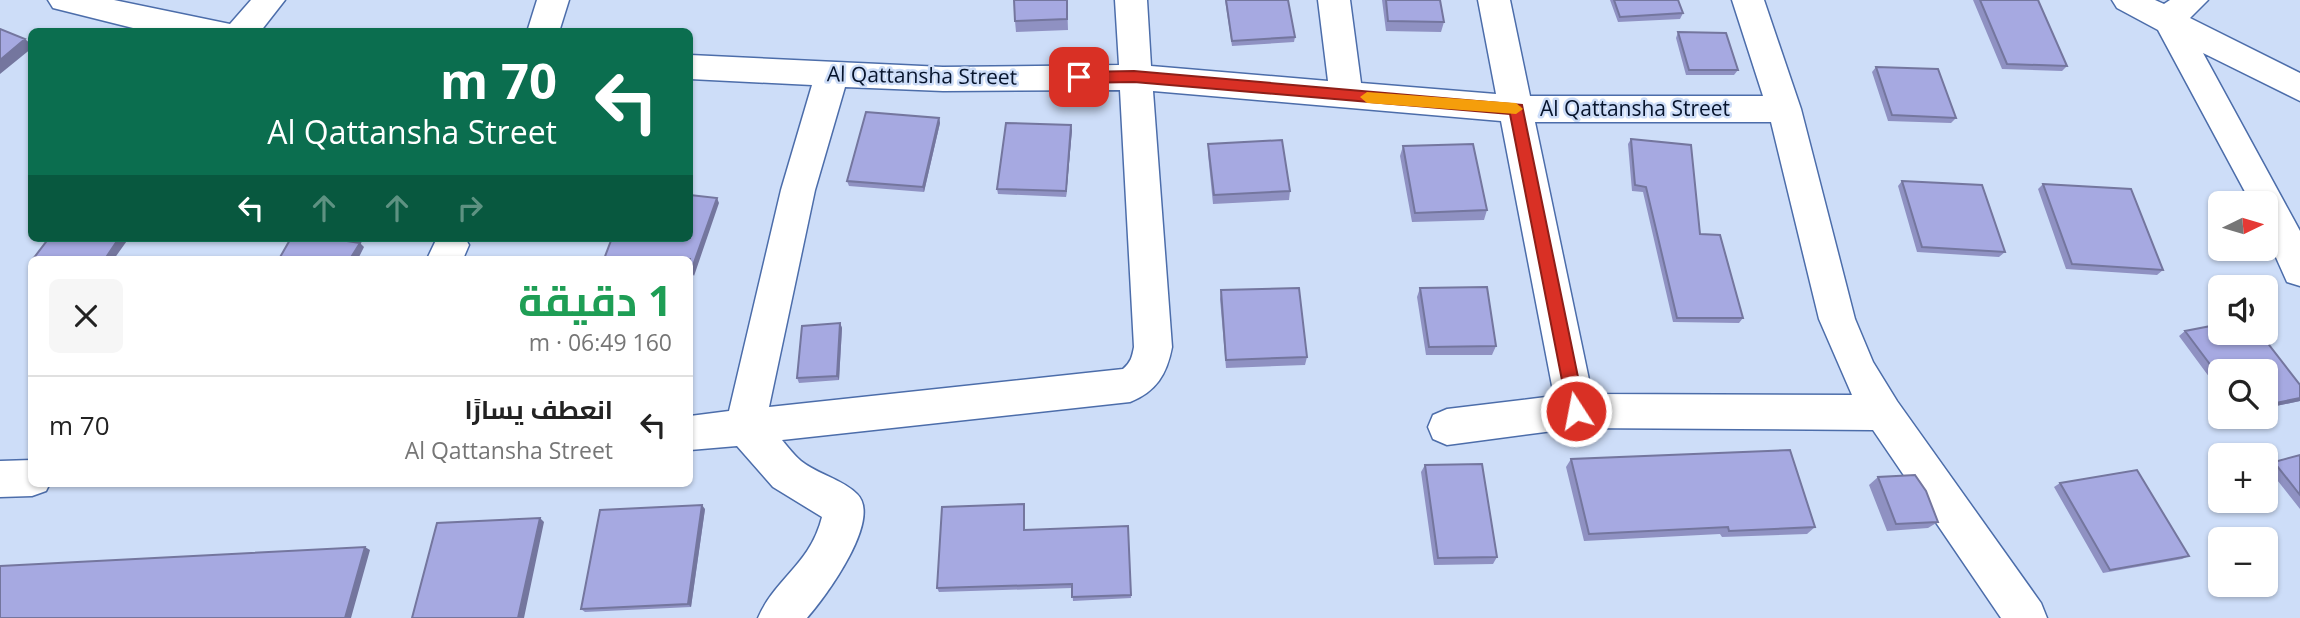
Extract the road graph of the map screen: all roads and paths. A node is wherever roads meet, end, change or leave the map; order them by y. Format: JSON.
{"nodes":[{"id":1,"x":64,"y":0,"type":"edge"},
{"id":2,"x":269,"y":0,"type":"edge"},
{"id":3,"x":553,"y":0,"type":"edge"},
{"id":4,"x":1131,"y":0,"type":"edge"},
{"id":5,"x":1334,"y":0,"type":"edge"},
{"id":6,"x":1494,"y":0,"type":"edge"},
{"id":7,"x":1748,"y":0,"type":"edge"},
{"id":8,"x":2128,"y":0,"type":"edge"},
{"id":9,"x":2180,"y":9,"type":"edge"},
{"id":10,"x":194,"y":28,"type":"edge"},
{"id":11,"x":244,"y":28,"type":"edge"},
{"id":12,"x":544,"y":28,"type":"edge"},
{"id":13,"x":693,"y":67,"type":"edge"},
{"id":14,"x":832,"y":74,"type":"junction"},
{"id":15,"x":1134,"y":76,"type":"junction"},
{"id":16,"x":2300,"y":88,"type":"edge"},
{"id":17,"x":1346,"y":96,"type":"junction"},
{"id":18,"x":1517,"y":109,"type":"junction"},
{"id":19,"x":1784,"y":109,"type":"junction"},
{"id":20,"x":2300,"y":271,"type":"edge"},
{"id":21,"x":1576,"y":411,"type":"junction"},
{"id":22,"x":1883,"y":413,"type":"junction"},
{"id":23,"x":745,"y":427,"type":"junction"},
{"id":24,"x":1447,"y":427,"type":"dead end"},
{"id":25,"x":693,"y":433,"type":"edge"},
{"id":26,"x":28,"y":478,"type":"edge"},
{"id":27,"x":0,"y":479,"type":"edge"},
{"id":28,"x":779,"y":618,"type":"edge"},
{"id":29,"x":2026,"y":618,"type":"edge"}],
"edges":[{"from":1,"to":10,"type":"street"},
{"from":2,"to":11,"type":"street"},
{"from":3,"to":12,"type":"street"},
{"from":4,"to":15,"type":"street"},
{"from":5,"to":17,"type":"street"},
{"from":6,"to":18,"type":"street"},
{"from":7,"to":19,"type":"street"},
{"from":8,"to":9,"type":"street"},
{"from":9,"to":16,"type":"street"},
{"from":9,"to":20,"type":"street"},
{"from":13,"to":14,"type":"street","name":"Al Qattansha Street"},
{"from":14,"to":15,"type":"street","name":"Al Qattansha Street"},
{"from":14,"to":23,"type":"street"},
{"from":15,"to":17,"type":"street","name":"Al Qattansha Street"},
{"from":15,"to":23,"type":"street"},
{"from":17,"to":18,"type":"street","name":"Al Qattansha Street"},
{"from":18,"to":19,"type":"street","name":"Al Qattansha Street"},
{"from":18,"to":21,"type":"street"},
{"from":19,"to":22,"type":"street"},
{"from":21,"to":22,"type":"street"},
{"from":21,"to":24,"type":"street"},
{"from":22,"to":29,"type":"street"},
{"from":23,"to":25,"type":"street"},
{"from":23,"to":28,"type":"street"},
{"from":26,"to":27,"type":"street"}]}
